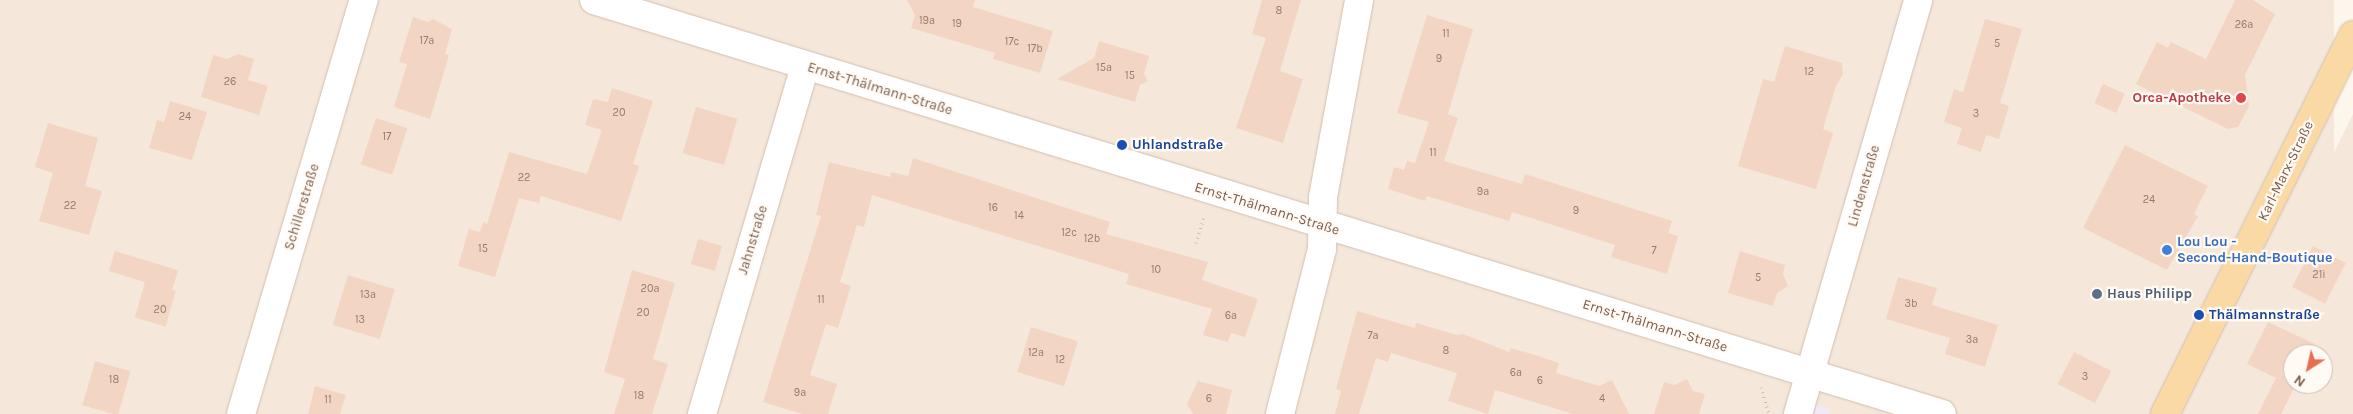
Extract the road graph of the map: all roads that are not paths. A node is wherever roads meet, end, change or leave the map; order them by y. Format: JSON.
{"nodes":[{"id":1,"x":364,"y":0,"type":"edge"},
{"id":2,"x":594,"y":0,"type":"edge"},
{"id":3,"x":1359,"y":0,"type":"edge"},
{"id":4,"x":1918,"y":0,"type":"edge"},
{"id":5,"x":2353,"y":35,"type":"edge"},
{"id":6,"x":805,"y":66,"type":"junction"},
{"id":7,"x":1323,"y":227,"type":"junction"},
{"id":8,"x":1809,"y":372,"type":"junction"},
{"id":9,"x":241,"y":414,"type":"edge"},
{"id":10,"x":702,"y":414,"type":"edge"},
{"id":11,"x":1280,"y":414,"type":"edge"},
{"id":12,"x":1798,"y":414,"type":"edge"},
{"id":13,"x":1942,"y":414,"type":"edge"},
{"id":14,"x":2165,"y":414,"type":"edge"}],
"edges":[{"from":1,"to":9,"type":"street","name":"Schillerstraße"},
{"from":2,"to":6,"type":"street","name":"Ernst-Thälmann-Straße"},
{"from":3,"to":7,"type":"street"},
{"from":4,"to":8,"type":"street","name":"Lindenstraße"},
{"from":5,"to":14,"type":"main road","name":"Karl-Marx-Straße"},
{"from":6,"to":7,"type":"street","name":"Ernst-Thälmann-Straße"},
{"from":6,"to":10,"type":"street","name":"Jahnstraße"},
{"from":7,"to":8,"type":"street","name":"Ernst-Thälmann-Straße"},
{"from":7,"to":11,"type":"street"},
{"from":8,"to":12,"type":"street","name":"Lindenstraße"},
{"from":8,"to":13,"type":"street","name":"Ernst-Thälmann-Straße"}]}
